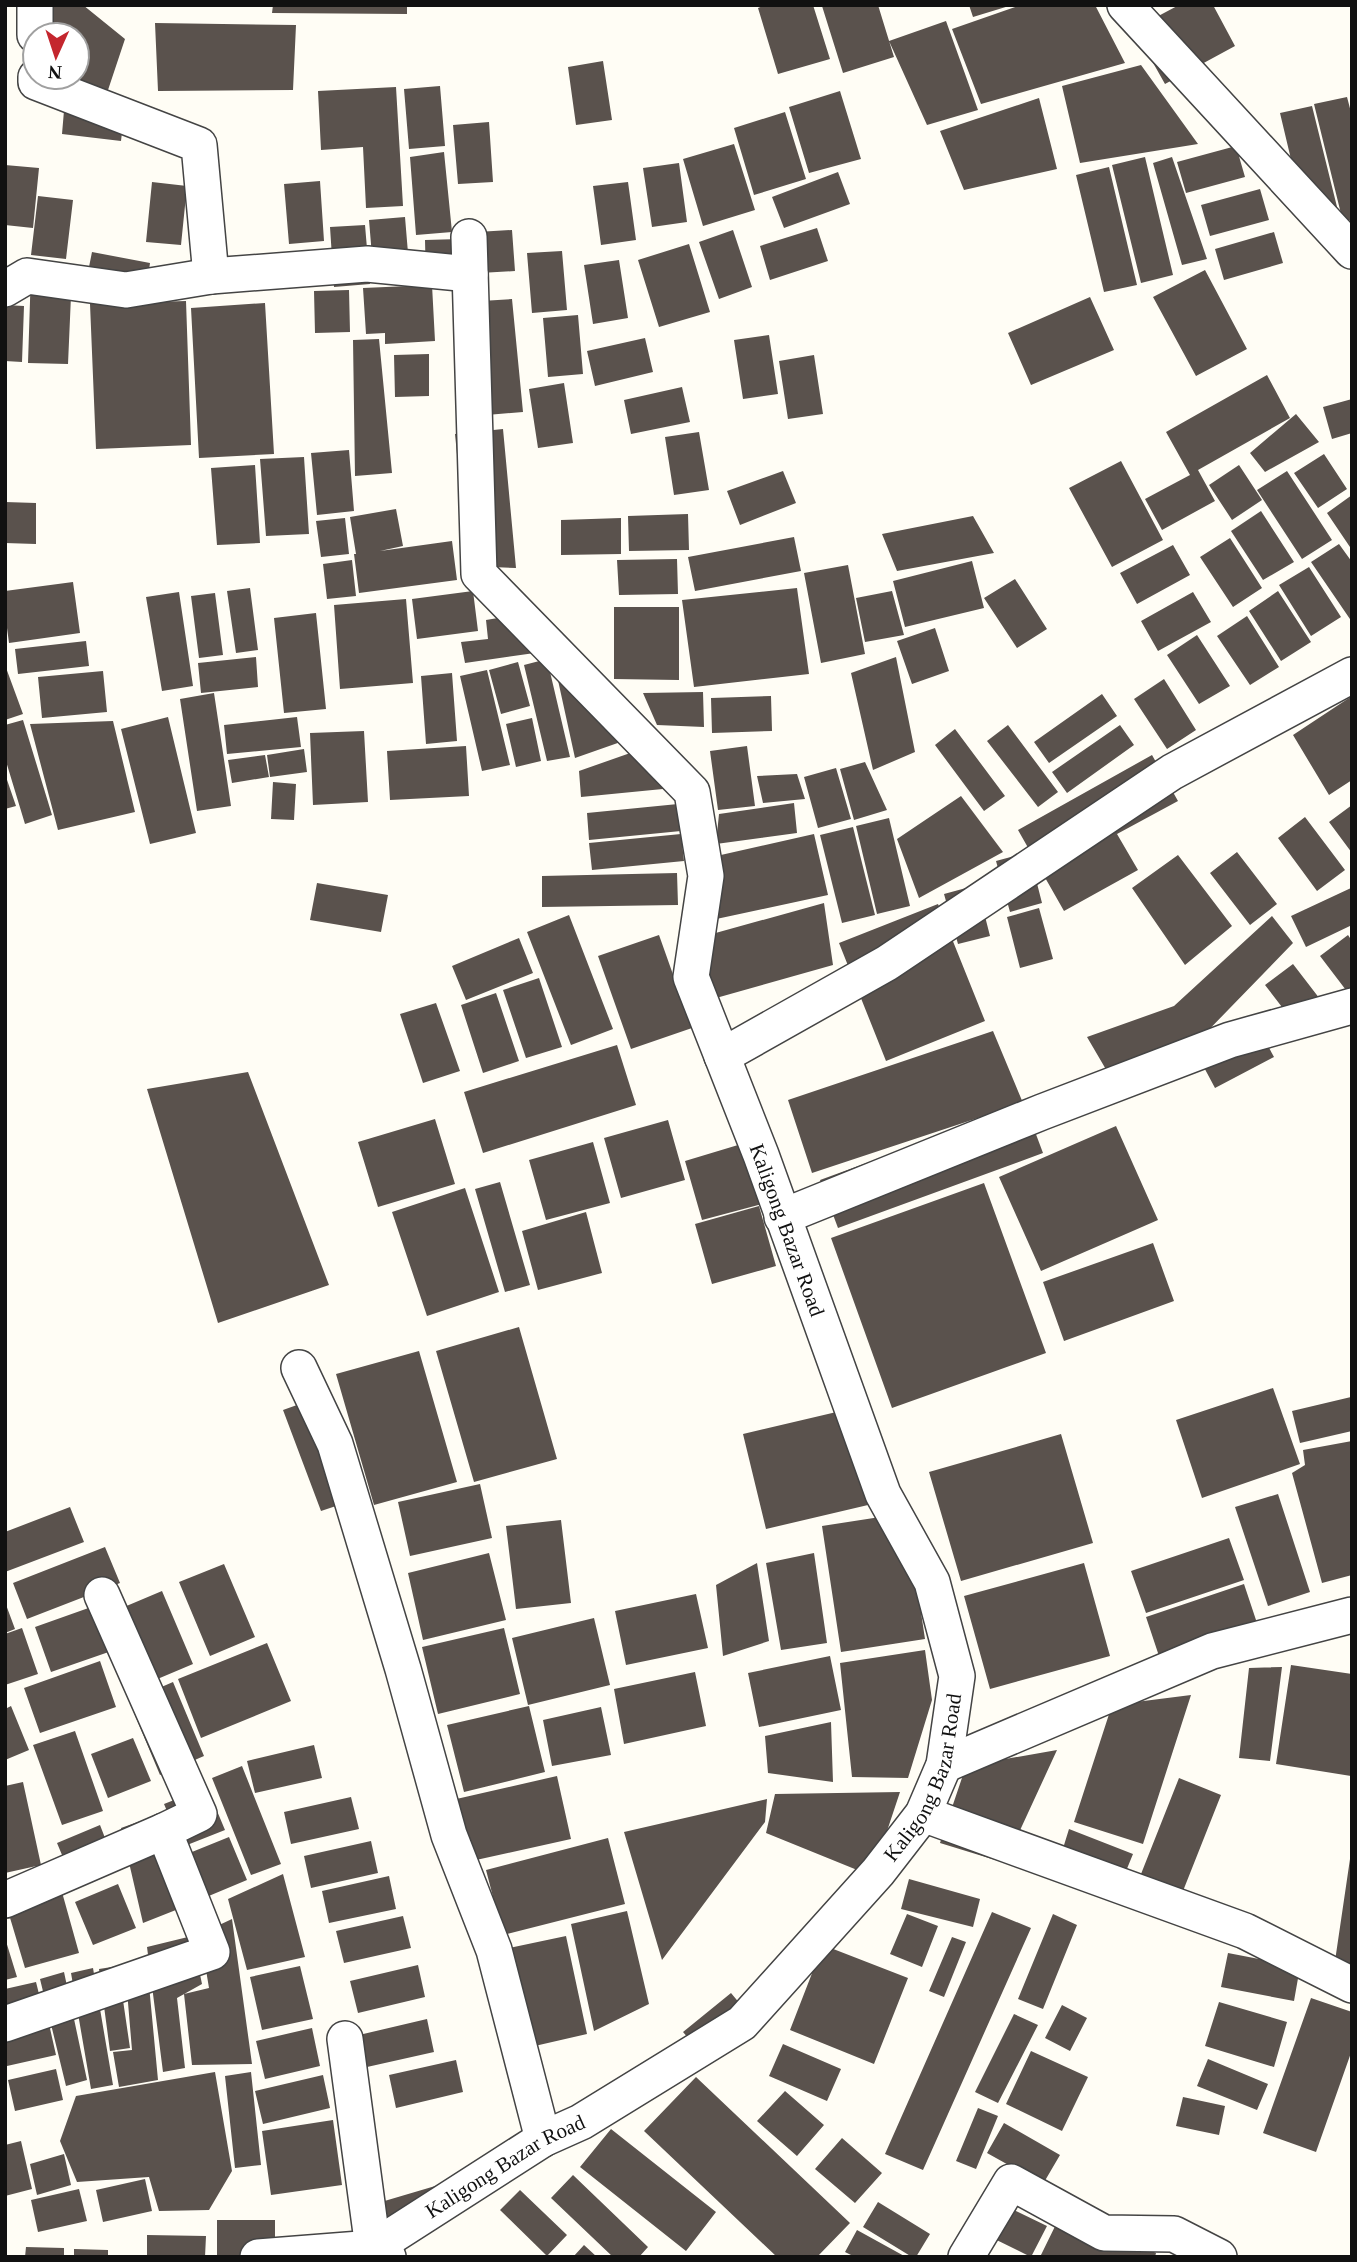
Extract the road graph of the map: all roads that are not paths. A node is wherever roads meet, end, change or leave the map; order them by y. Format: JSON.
{"nodes":[{"id":1,"x":1125,"y":5,"type":"edge"},
{"id":2,"x":59,"y":91,"type":"edge"},
{"id":3,"x":469,"y":237,"type":"dead end"},
{"id":4,"x":1352,"y":251,"type":"edge"},
{"id":5,"x":470,"y":274,"type":"junction"},
{"id":6,"x":211,"y":276,"type":"junction"},
{"id":7,"x":5,"y":289,"type":"edge"},
{"id":8,"x":1352,"y":675,"type":"edge"},
{"id":9,"x":1352,"y":1006,"type":"edge"},
{"id":10,"x":722,"y":1056,"type":"junction"},
{"id":11,"x":782,"y":1217,"type":"junction"},
{"id":12,"x":299,"y":1368,"type":"dead end"},
{"id":13,"x":102,"y":1595,"type":"dead end"},
{"id":14,"x":1352,"y":1615,"type":"edge"},
{"id":15,"x":944,"y":1765,"type":"junction"},
{"id":16,"x":923,"y":1814,"type":"junction"},
{"id":17,"x":164,"y":1831,"type":"junction"},
{"id":18,"x":5,"y":1900,"type":"edge"},
{"id":19,"x":1352,"y":1985,"type":"edge"},
{"id":20,"x":5,"y":2024,"type":"edge"},
{"id":21,"x":345,"y":2039,"type":"dead end"},
{"id":22,"x":543,"y":2139,"type":"junction"},
{"id":23,"x":364,"y":2253,"type":"edge"},
{"id":24,"x":258,"y":2257,"type":"edge"},
{"id":25,"x":966,"y":2257,"type":"edge"},
{"id":26,"x":1219,"y":2257,"type":"edge"}],
"edges":[{"from":1,"to":4,"type":"street"},
{"from":2,"to":6,"type":"street"},
{"from":3,"to":5,"type":"street"},
{"from":5,"to":6,"type":"street"},
{"from":5,"to":10,"type":"street","name":"Kaligong Bazar Road"},
{"from":6,"to":7,"type":"street"},
{"from":8,"to":10,"type":"street"},
{"from":9,"to":11,"type":"street"},
{"from":10,"to":11,"type":"street","name":"Kaligong Bazar Road"},
{"from":11,"to":15,"type":"street","name":"Kaligong Bazar Road"},
{"from":12,"to":22,"type":"street"},
{"from":13,"to":17,"type":"street"},
{"from":14,"to":15,"type":"street"},
{"from":15,"to":16,"type":"street","name":"Kaligong Bazar Road"},
{"from":16,"to":19,"type":"street"},
{"from":16,"to":22,"type":"street","name":"Kaligong Bazar Road"},
{"from":17,"to":18,"type":"street"},
{"from":17,"to":20,"type":"street"},
{"from":21,"to":23,"type":"street"},
{"from":22,"to":23,"type":"street","name":"Kaligong Bazar Road"},
{"from":23,"to":24,"type":"street","name":"Kaligong Bazar Road"},
{"from":25,"to":26,"type":"street"}]}
